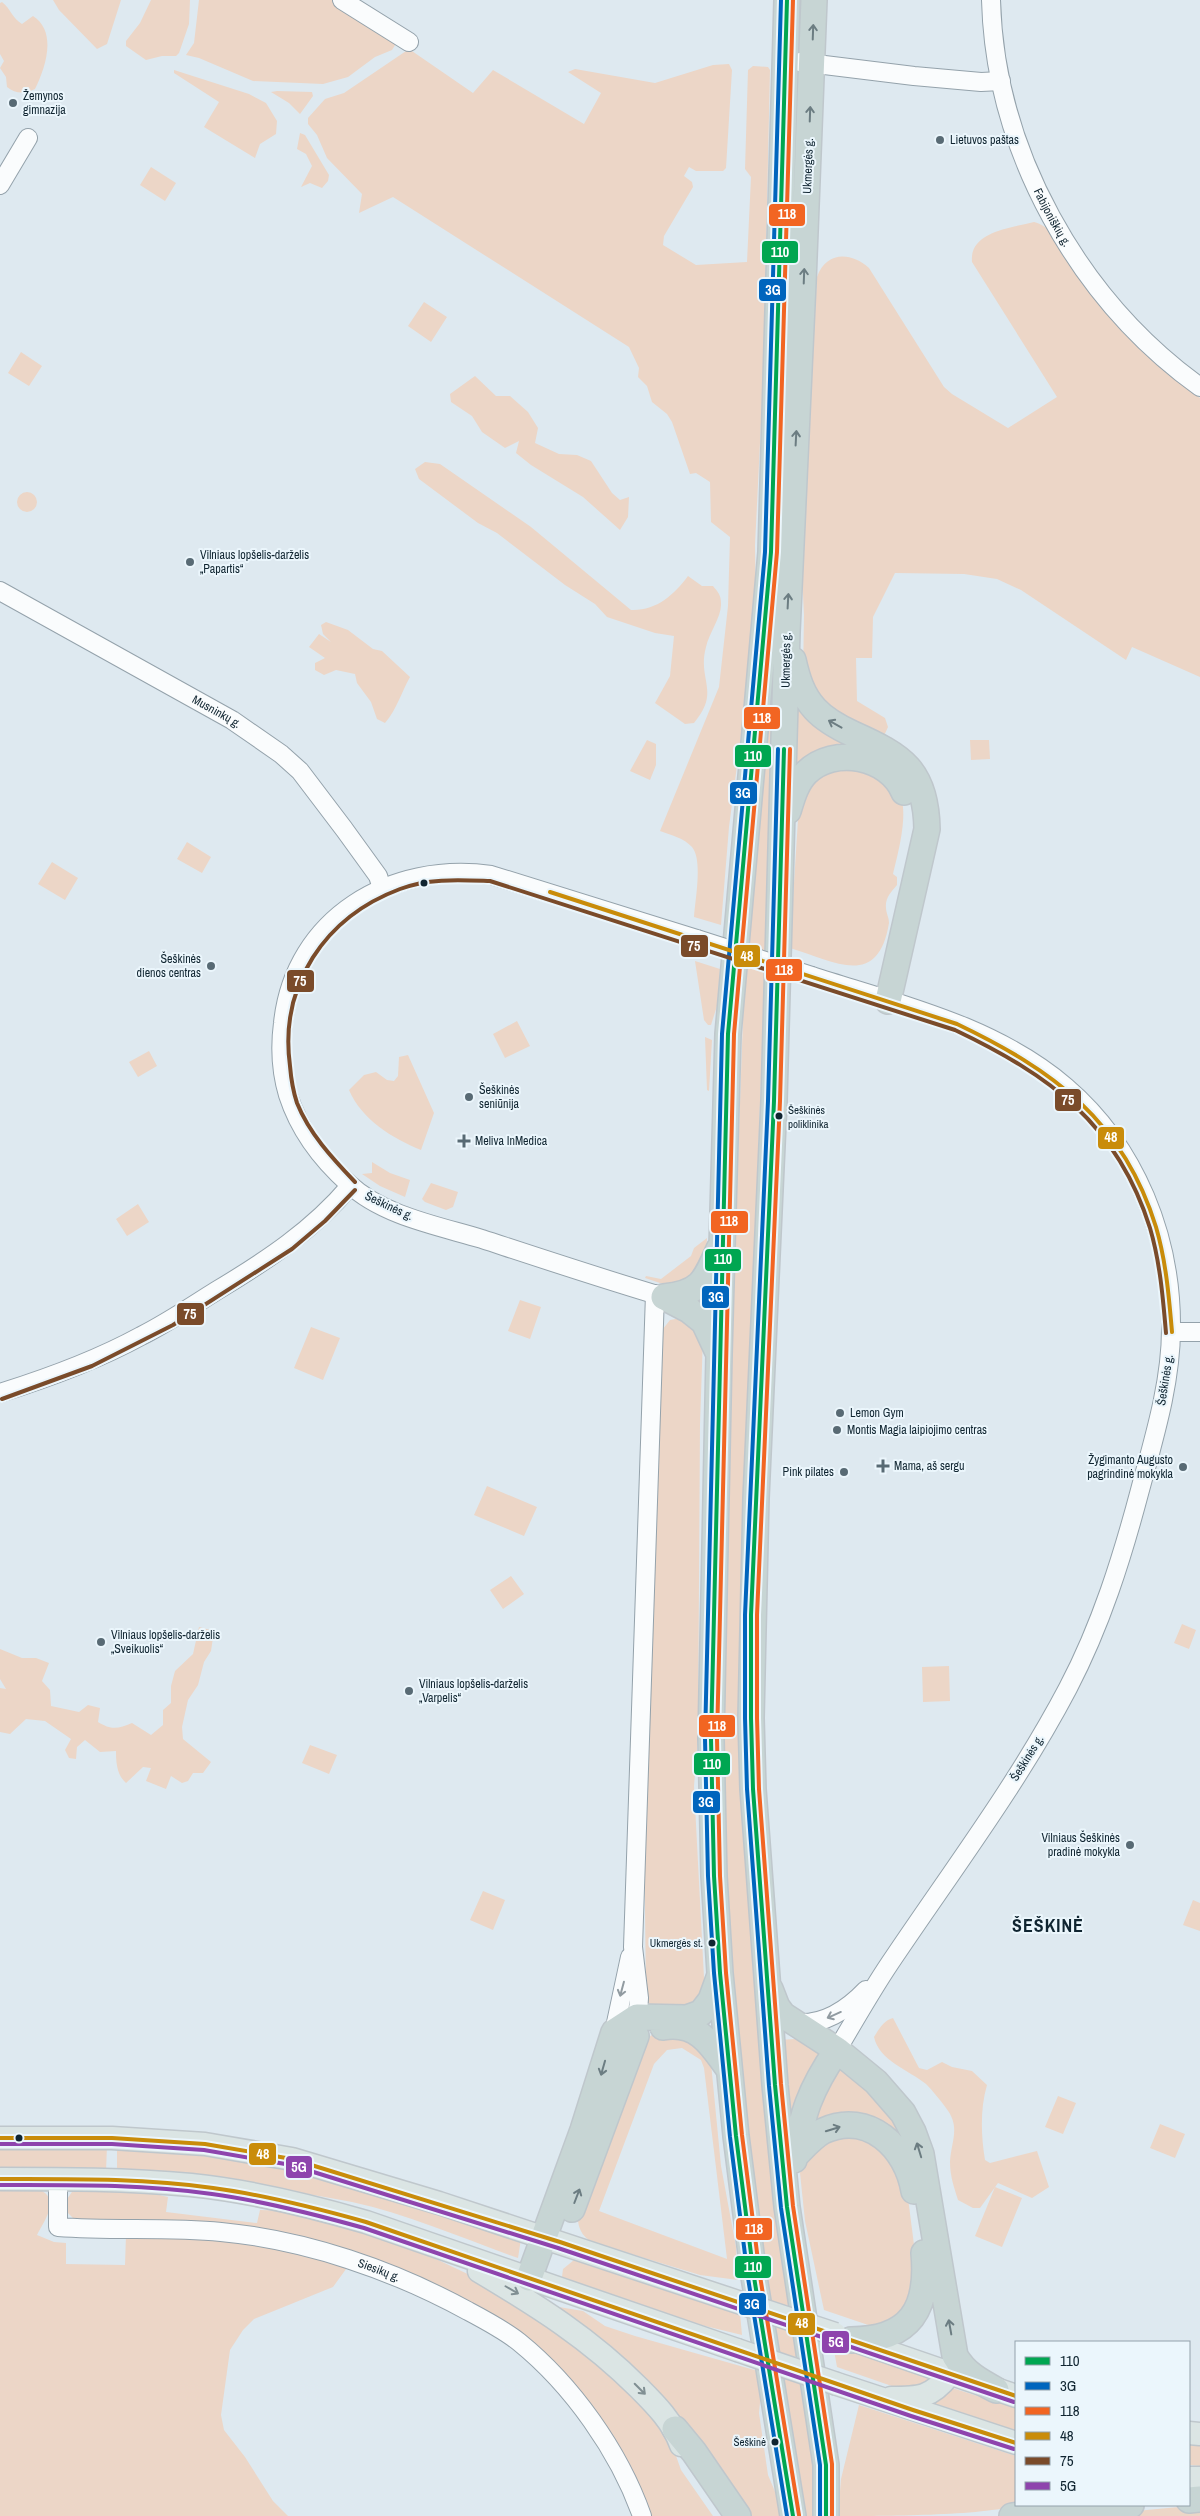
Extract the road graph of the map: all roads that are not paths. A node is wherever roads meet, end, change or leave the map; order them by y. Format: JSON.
{"nodes":[{"id":1,"x":342,"y":0,"type":"edge"},
{"id":2,"x":787,"y":0,"type":"edge"},
{"id":3,"x":814,"y":0,"type":"edge"},
{"id":4,"x":991,"y":0,"type":"edge"},
{"id":5,"x":409,"y":42,"type":"dead end"},
{"id":6,"x":785,"y":60,"type":"junction"},
{"id":7,"x":812,"y":64,"type":"junction"},
{"id":8,"x":1001,"y":81,"type":"junction"},
{"id":9,"x":28,"y":138,"type":"dead end"},
{"id":10,"x":0,"y":185,"type":"edge"},
{"id":11,"x":1200,"y":387,"type":"edge"},
{"id":12,"x":0,"y":591,"type":"edge"},
{"id":13,"x":786,"y":632,"type":"junction"},
{"id":14,"x":782,"y":831,"type":"junction"},
{"id":15,"x":382,"y":888,"type":"junction"},
{"id":16,"x":882,"y":999,"type":"junction"},
{"id":17,"x":350,"y":1186,"type":"junction"},
{"id":18,"x":722,"y":1242,"type":"junction"},
{"id":19,"x":659,"y":1295,"type":"junction"},
{"id":20,"x":1172,"y":1332,"type":"junction"},
{"id":21,"x":1200,"y":1332,"type":"edge"},
{"id":22,"x":719,"y":1354,"type":"junction"},
{"id":23,"x":0,"y":1393,"type":"edge"},
{"id":24,"x":633,"y":1947,"type":"junction"},
{"id":25,"x":884,"y":1972,"type":"junction"},
{"id":26,"x":720,"y":1973,"type":"junction"},
{"id":27,"x":765,"y":1977,"type":"junction"},
{"id":28,"x":794,"y":2023,"type":"junction"},
{"id":29,"x":629,"y":2028,"type":"junction"},
{"id":30,"x":837,"y":2050,"type":"junction"},
{"id":31,"x":729,"y":2070,"type":"junction"},
{"id":32,"x":0,"y":2138,"type":"edge"},
{"id":33,"x":794,"y":2157,"type":"junction"},
{"id":34,"x":0,"y":2179,"type":"edge"},
{"id":35,"x":58,"y":2179,"type":"junction"},
{"id":36,"x":787,"y":2207,"type":"junction"},
{"id":37,"x":552,"y":2239,"type":"junction"},
{"id":38,"x":440,"y":2248,"type":"junction"},
{"id":39,"x":536,"y":2281,"type":"junction"},
{"id":40,"x":843,"y":2337,"type":"junction"},
{"id":41,"x":952,"y":2365,"type":"junction"},
{"id":42,"x":1006,"y":2393,"type":"edge"},
{"id":43,"x":880,"y":2398,"type":"junction"},
{"id":44,"x":675,"y":2429,"type":"junction"},
{"id":45,"x":1015,"y":2443,"type":"edge"},
{"id":46,"x":1119,"y":2506,"type":"edge"},
{"id":47,"x":640,"y":2510,"type":"edge"},
{"id":48,"x":723,"y":2516,"type":"edge"},
{"id":49,"x":738,"y":2516,"type":"edge"},
{"id":50,"x":793,"y":2516,"type":"edge"},
{"id":51,"x":826,"y":2516,"type":"edge"},
{"id":52,"x":1012,"y":2516,"type":"edge"}],
"edges":[{"from":1,"to":5,"type":"street"},
{"from":2,"to":6,"type":"highway","name":"Ukmergės g."},
{"from":7,"to":3,"type":"highway","name":"Ukmergės g.","one_way":true},
{"from":4,"to":8,"type":"street","name":"Fabijoniškių g."},
{"from":6,"to":7,"type":"street"},
{"from":6,"to":18,"type":"highway","name":"Ukmergės g."},
{"from":7,"to":8,"type":"street"},
{"from":13,"to":7,"type":"highway","name":"Ukmergės g.","one_way":true},
{"from":8,"to":11,"type":"street","name":"Fabijoniškių g."},
{"from":9,"to":10,"type":"street"},
{"from":12,"to":15,"type":"street","name":"Musninkų g."},
{"from":13,"to":14,"type":"highway","name":"Ukmergės g."},
{"from":16,"to":13,"type":"highway","one_way":true},
{"from":14,"to":16,"type":"highway"},
{"from":14,"to":27,"type":"highway","name":"Ukmergės g."},
{"from":15,"to":16,"type":"street","name":"Šeškinės g.","bridge":true},
{"from":15,"to":17,"type":"street","name":"Šeškinės g."},
{"from":16,"to":20,"type":"street","name":"Šeškinės g."},
{"from":17,"to":19,"type":"street","name":"Šeškinės g."},
{"from":17,"to":23,"type":"street"},
{"from":18,"to":19,"type":"highway"},
{"from":18,"to":22,"type":"highway","name":"Ukmergės g."},
{"from":19,"to":22,"type":"highway"},
{"from":19,"to":24,"type":"street"},
{"from":20,"to":21,"type":"street"},
{"from":20,"to":25,"type":"street","name":"Šeškinės g."},
{"from":22,"to":26,"type":"highway","name":"Ukmergės g."},
{"from":24,"to":29,"type":"street"},
{"from":24,"to":29,"type":"street","one_way":true},
{"from":25,"to":28,"type":"street","one_way":true},
{"from":25,"to":30,"type":"street","name":"Šeškinės g."},
{"from":26,"to":29,"type":"highway"},
{"from":26,"to":31,"type":"highway","name":"Ukmergės g."},
{"from":27,"to":28,"type":"highway"},
{"from":27,"to":36,"type":"highway","name":"Ukmergės g."},
{"from":28,"to":30,"type":"highway"},
{"from":29,"to":31,"type":"highway"},
{"from":29,"to":37,"type":"highway"},
{"from":30,"to":33,"type":"highway"},
{"from":41,"to":30,"type":"highway","one_way":true},
{"from":31,"to":50,"type":"highway","name":"Ukmergės g."},
{"from":32,"to":37,"type":"main road"},
{"from":33,"to":36,"type":"highway"},
{"from":33,"to":40,"type":"highway","one_way":true},
{"from":34,"to":35,"type":"main road"},
{"from":35,"to":38,"type":"main road"},
{"from":35,"to":47,"type":"street","name":"Siesikų g."},
{"from":36,"to":51,"type":"highway","name":"Ukmergės g."},
{"from":37,"to":39,"type":"highway"},
{"from":37,"to":40,"type":"main road","bridge":true},
{"from":38,"to":39,"type":"main road"},
{"from":38,"to":44,"type":"main road","one_way":true},
{"from":39,"to":43,"type":"main road","bridge":true},
{"from":40,"to":41,"type":"main road"},
{"from":41,"to":42,"type":"highway"},
{"from":41,"to":43,"type":"main road"},
{"from":43,"to":45,"type":"main road"},
{"from":44,"to":48,"type":"main road"},
{"from":44,"to":49,"type":"highway"},
{"from":46,"to":52,"type":"highway"}]}
